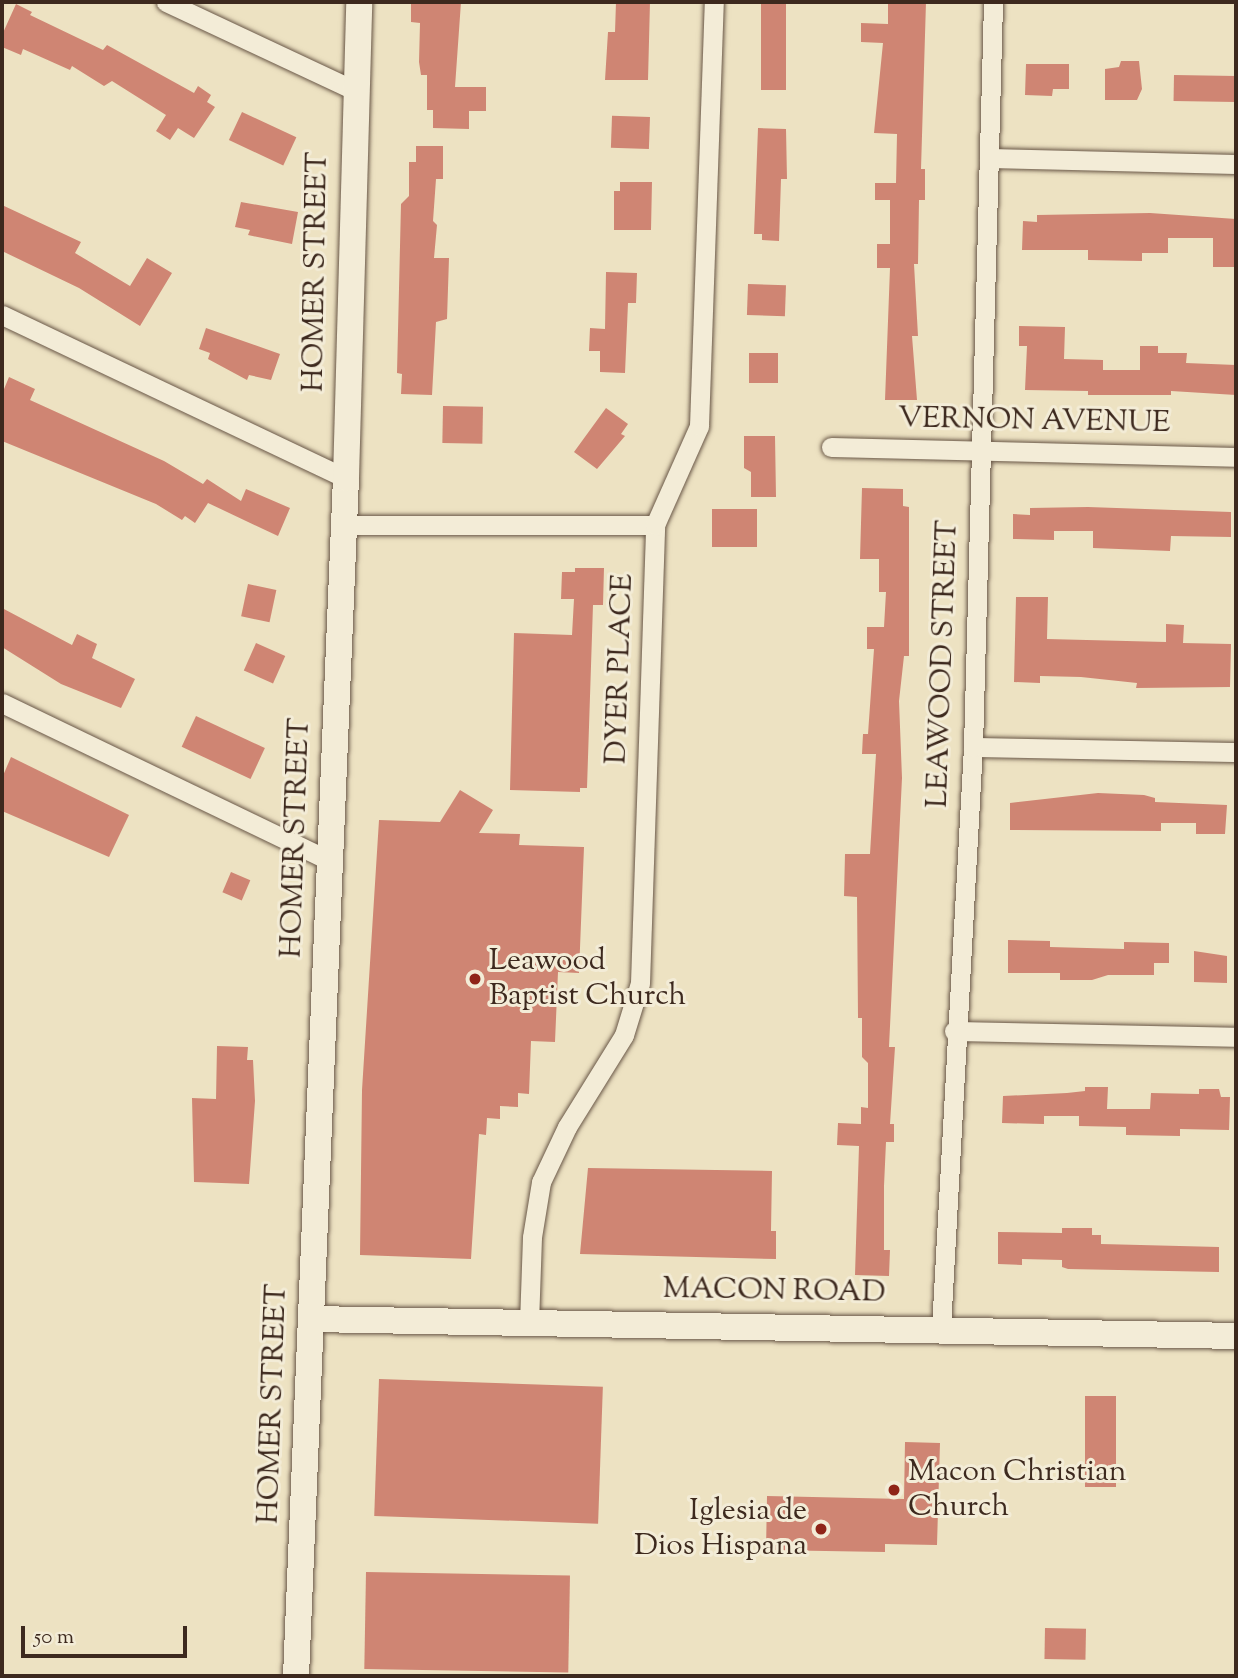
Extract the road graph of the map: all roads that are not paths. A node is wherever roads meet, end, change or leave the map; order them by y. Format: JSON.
{"nodes":[{"id":1,"x":166,"y":2,"type":"edge"},
{"id":2,"x":359,"y":2,"type":"edge"},
{"id":3,"x":714,"y":2,"type":"edge"},
{"id":4,"x":993,"y":2,"type":"edge"},
{"id":5,"x":354,"y":90,"type":"junction"},
{"id":6,"x":989,"y":158,"type":"junction"},
{"id":7,"x":1236,"y":164,"type":"edge"},
{"id":8,"x":2,"y":315,"type":"edge"},
{"id":9,"x":831,"y":447,"type":"dead end"},
{"id":10,"x":981,"y":450,"type":"junction"},
{"id":11,"x":1236,"y":457,"type":"edge"},
{"id":12,"x":346,"y":478,"type":"junction"},
{"id":13,"x":342,"y":525,"type":"junction"},
{"id":14,"x":655,"y":525,"type":"junction"},
{"id":15,"x":2,"y":703,"type":"edge"},
{"id":16,"x":973,"y":747,"type":"junction"},
{"id":17,"x":1236,"y":752,"type":"edge"},
{"id":18,"x":330,"y":861,"type":"junction"},
{"id":19,"x":954,"y":1031,"type":"junction"},
{"id":20,"x":1236,"y":1037,"type":"edge"},
{"id":21,"x":311,"y":1319,"type":"junction"},
{"id":22,"x":529,"y":1323,"type":"junction"},
{"id":23,"x":941,"y":1328,"type":"junction"},
{"id":24,"x":1236,"y":1336,"type":"edge"},
{"id":25,"x":296,"y":1676,"type":"edge"}],
"edges":[{"from":1,"to":5,"type":"street"},
{"from":2,"to":5,"type":"street","name":"HOMER STREET"},
{"from":3,"to":14,"type":"street","name":"DYER PLACE"},
{"from":4,"to":6,"type":"street","name":"LEAWOOD STREET"},
{"from":5,"to":12,"type":"street","name":"HOMER STREET"},
{"from":6,"to":7,"type":"street"},
{"from":6,"to":10,"type":"street","name":"LEAWOOD STREET"},
{"from":8,"to":12,"type":"street"},
{"from":9,"to":10,"type":"street","name":"VERNON AVENUE"},
{"from":10,"to":11,"type":"street","name":"VERNON AVENUE"},
{"from":10,"to":16,"type":"street","name":"LEAWOOD STREET"},
{"from":12,"to":13,"type":"street","name":"HOMER STREET"},
{"from":13,"to":14,"type":"street"},
{"from":13,"to":18,"type":"street","name":"HOMER STREET"},
{"from":14,"to":22,"type":"street","name":"DYER PLACE"},
{"from":15,"to":18,"type":"street"},
{"from":16,"to":17,"type":"street"},
{"from":16,"to":19,"type":"street","name":"LEAWOOD STREET"},
{"from":18,"to":21,"type":"street","name":"HOMER STREET"},
{"from":19,"to":20,"type":"street"},
{"from":19,"to":23,"type":"street","name":"LEAWOOD STREET"},
{"from":21,"to":22,"type":"street","name":"MACON ROAD"},
{"from":21,"to":25,"type":"street","name":"HOMER STREET"},
{"from":22,"to":23,"type":"street","name":"MACON ROAD"},
{"from":23,"to":24,"type":"street","name":"MACON ROAD"}]}
